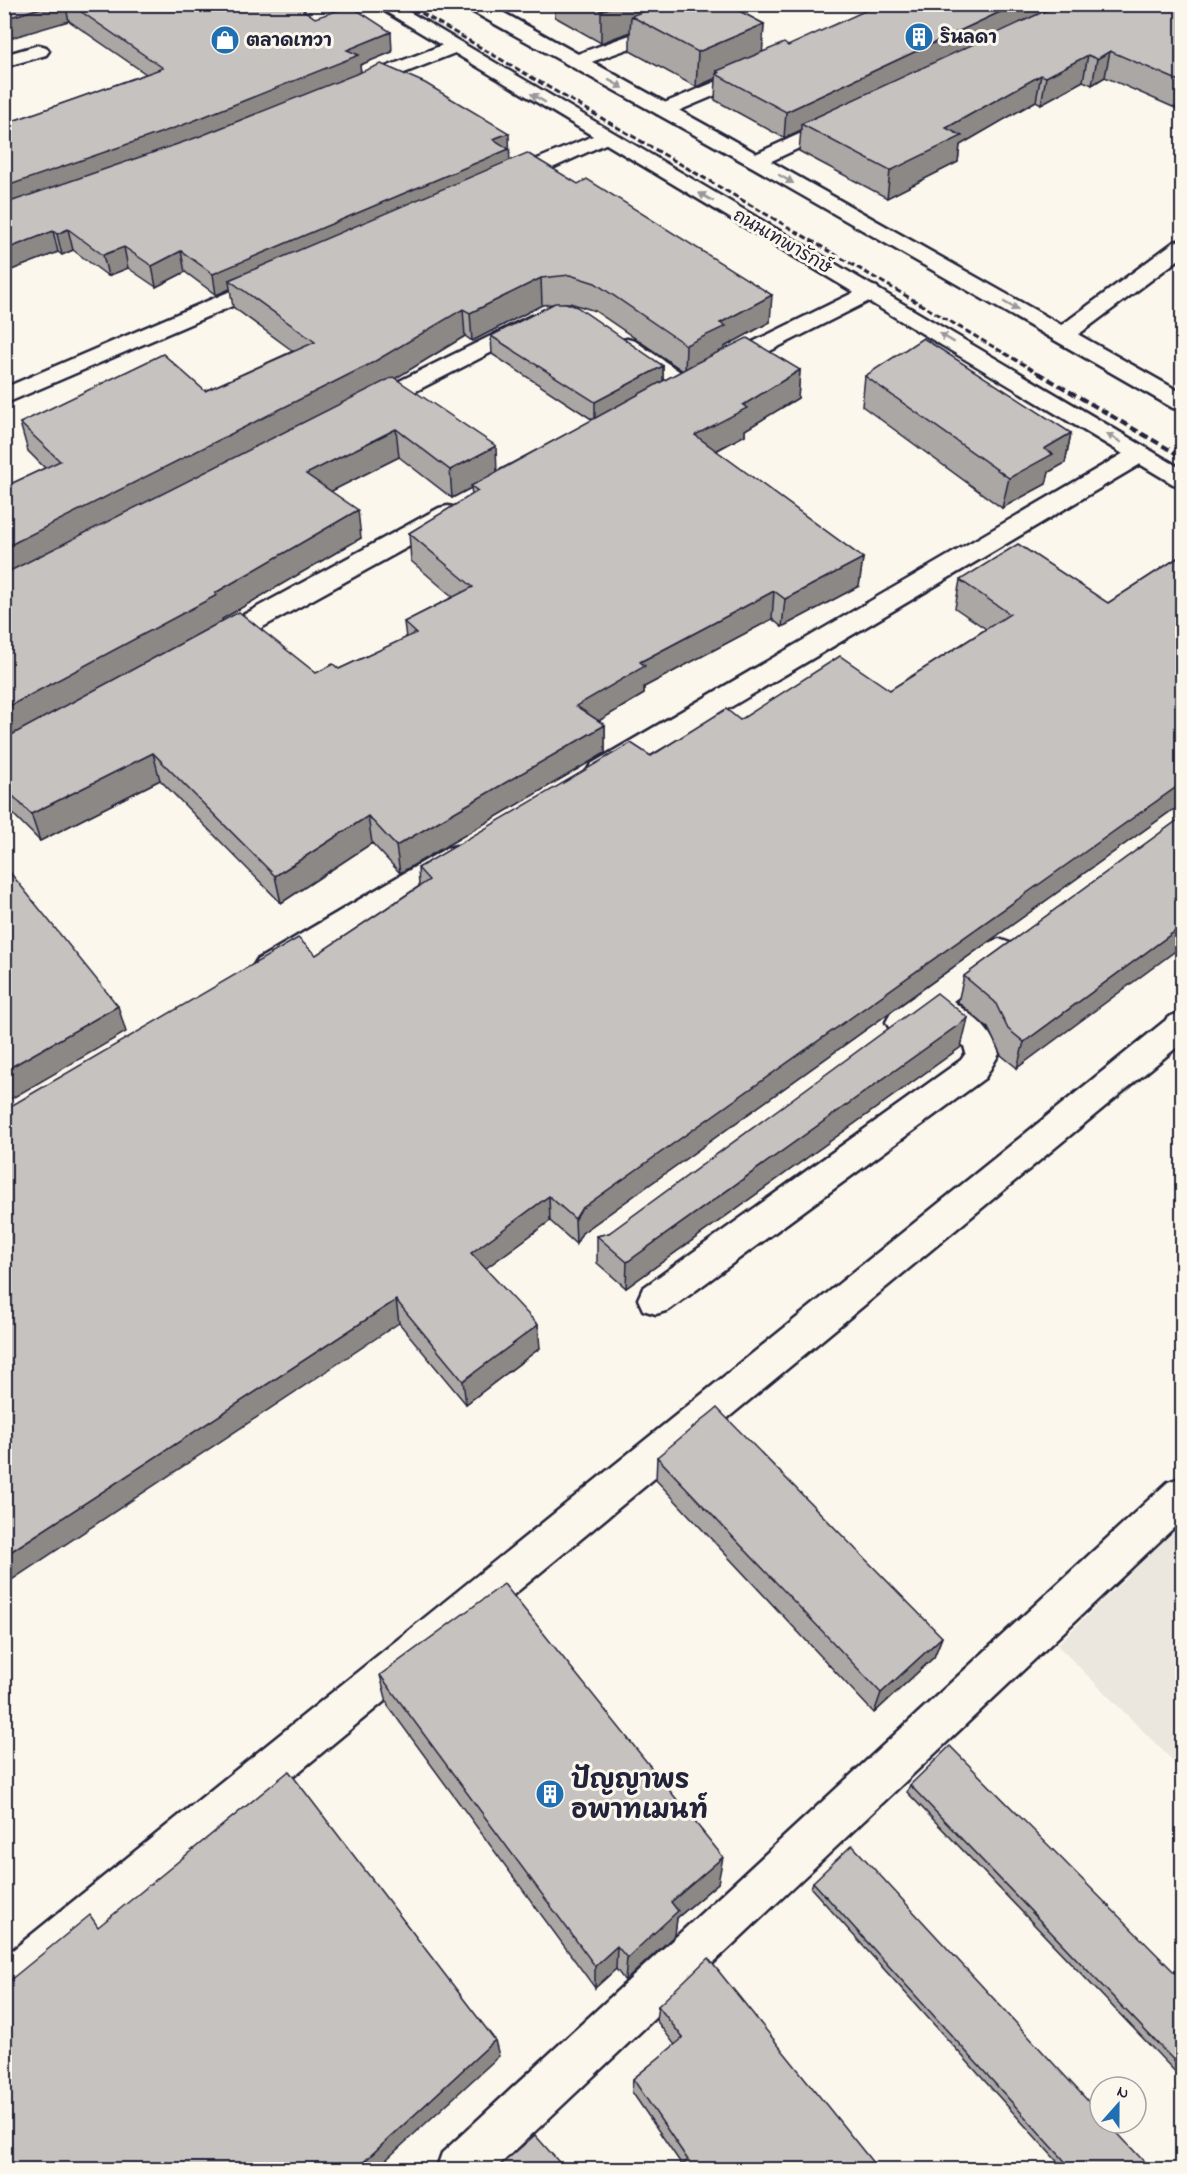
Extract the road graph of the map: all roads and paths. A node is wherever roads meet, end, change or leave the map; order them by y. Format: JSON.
{"nodes":[{"id":1,"x":382,"y":4,"type":"edge"},
{"id":2,"x":473,"y":4,"type":"edge"},
{"id":3,"x":677,"y":4,"type":"edge"},
{"id":4,"x":735,"y":4,"type":"edge"},
{"id":5,"x":700,"y":17,"type":"junction"},
{"id":6,"x":453,"y":46,"type":"junction"},
{"id":7,"x":39,"y":51,"type":"dead end"},
{"id":8,"x":4,"y":61,"type":"edge"},
{"id":9,"x":576,"y":62,"type":"junction"},
{"id":10,"x":772,"y":64,"type":"edge"},
{"id":11,"x":334,"y":95,"type":"edge"},
{"id":12,"x":664,"y":110,"type":"junction"},
{"id":13,"x":864,"y":111,"type":"edge"},
{"id":14,"x":605,"y":138,"type":"junction"},
{"id":15,"x":756,"y":161,"type":"junction"},
{"id":16,"x":485,"y":189,"type":"edge"},
{"id":17,"x":1182,"y":247,"type":"edge"},
{"id":18,"x":289,"y":273,"type":"edge"},
{"id":19,"x":870,"y":292,"type":"junction"},
{"id":20,"x":551,"y":312,"type":"edge"},
{"id":21,"x":606,"y":331,"type":"edge"},
{"id":22,"x":1063,"y":335,"type":"junction"},
{"id":23,"x":4,"y":397,"type":"edge"},
{"id":24,"x":1182,"y":404,"type":"edge"},
{"id":25,"x":342,"y":420,"type":"edge"},
{"id":26,"x":1140,"y":454,"type":"junction"},
{"id":27,"x":1182,"y":479,"type":"edge"},
{"id":28,"x":465,"y":505,"type":"edge"},
{"id":29,"x":193,"y":654,"type":"edge"},
{"id":30,"x":582,"y":782,"type":"edge"},
{"id":31,"x":479,"y":843,"type":"edge"},
{"id":32,"x":1022,"y":934,"type":"edge"},
{"id":33,"x":242,"y":983,"type":"edge"},
{"id":34,"x":931,"y":1001,"type":"junction"},
{"id":35,"x":1182,"y":1025,"type":"edge"},
{"id":36,"x":883,"y":1036,"type":"edge"},
{"id":37,"x":657,"y":1299,"type":"dead end"},
{"id":38,"x":1182,"y":1495,"type":"edge"},
{"id":39,"x":4,"y":1986,"type":"edge"},
{"id":40,"x":459,"y":2169,"type":"edge"}],
"edges":[{"from":1,"to":6,"type":"street","name":"ถนนเทพารักษ์"},
{"from":2,"to":9,"type":"street"},
{"from":3,"to":5,"type":"street"},
{"from":4,"to":5,"type":"street"},
{"from":5,"to":9,"type":"street"},
{"from":6,"to":11,"type":"street"},
{"from":14,"to":6,"type":"street","name":"ถนนเทพารักษ์","one_way":true},
{"from":7,"to":8,"type":"street"},
{"from":9,"to":12,"type":"street","one_way":true},
{"from":10,"to":12,"type":"street"},
{"from":12,"to":15,"type":"street"},
{"from":13,"to":15,"type":"street"},
{"from":14,"to":16,"type":"street"},
{"from":19,"to":14,"type":"street","name":"ถนนเทพารักษ์","one_way":true},
{"from":15,"to":22,"type":"street","one_way":true},
{"from":17,"to":22,"type":"street"},
{"from":18,"to":23,"type":"street"},
{"from":19,"to":21,"type":"street"},
{"from":26,"to":19,"type":"street","name":"ถนนเทพารักษ์","one_way":true},
{"from":20,"to":25,"type":"street"},
{"from":22,"to":24,"type":"street"},
{"from":26,"to":27,"type":"street","name":"ถนนเทพารักษ์"},
{"from":26,"to":30,"type":"street"},
{"from":28,"to":29,"type":"street"},
{"from":31,"to":33,"type":"street"},
{"from":32,"to":34,"type":"street"},
{"from":34,"to":36,"type":"street"},
{"from":34,"to":37,"type":"street"},
{"from":35,"to":39,"type":"street"},
{"from":38,"to":40,"type":"street"}]}
